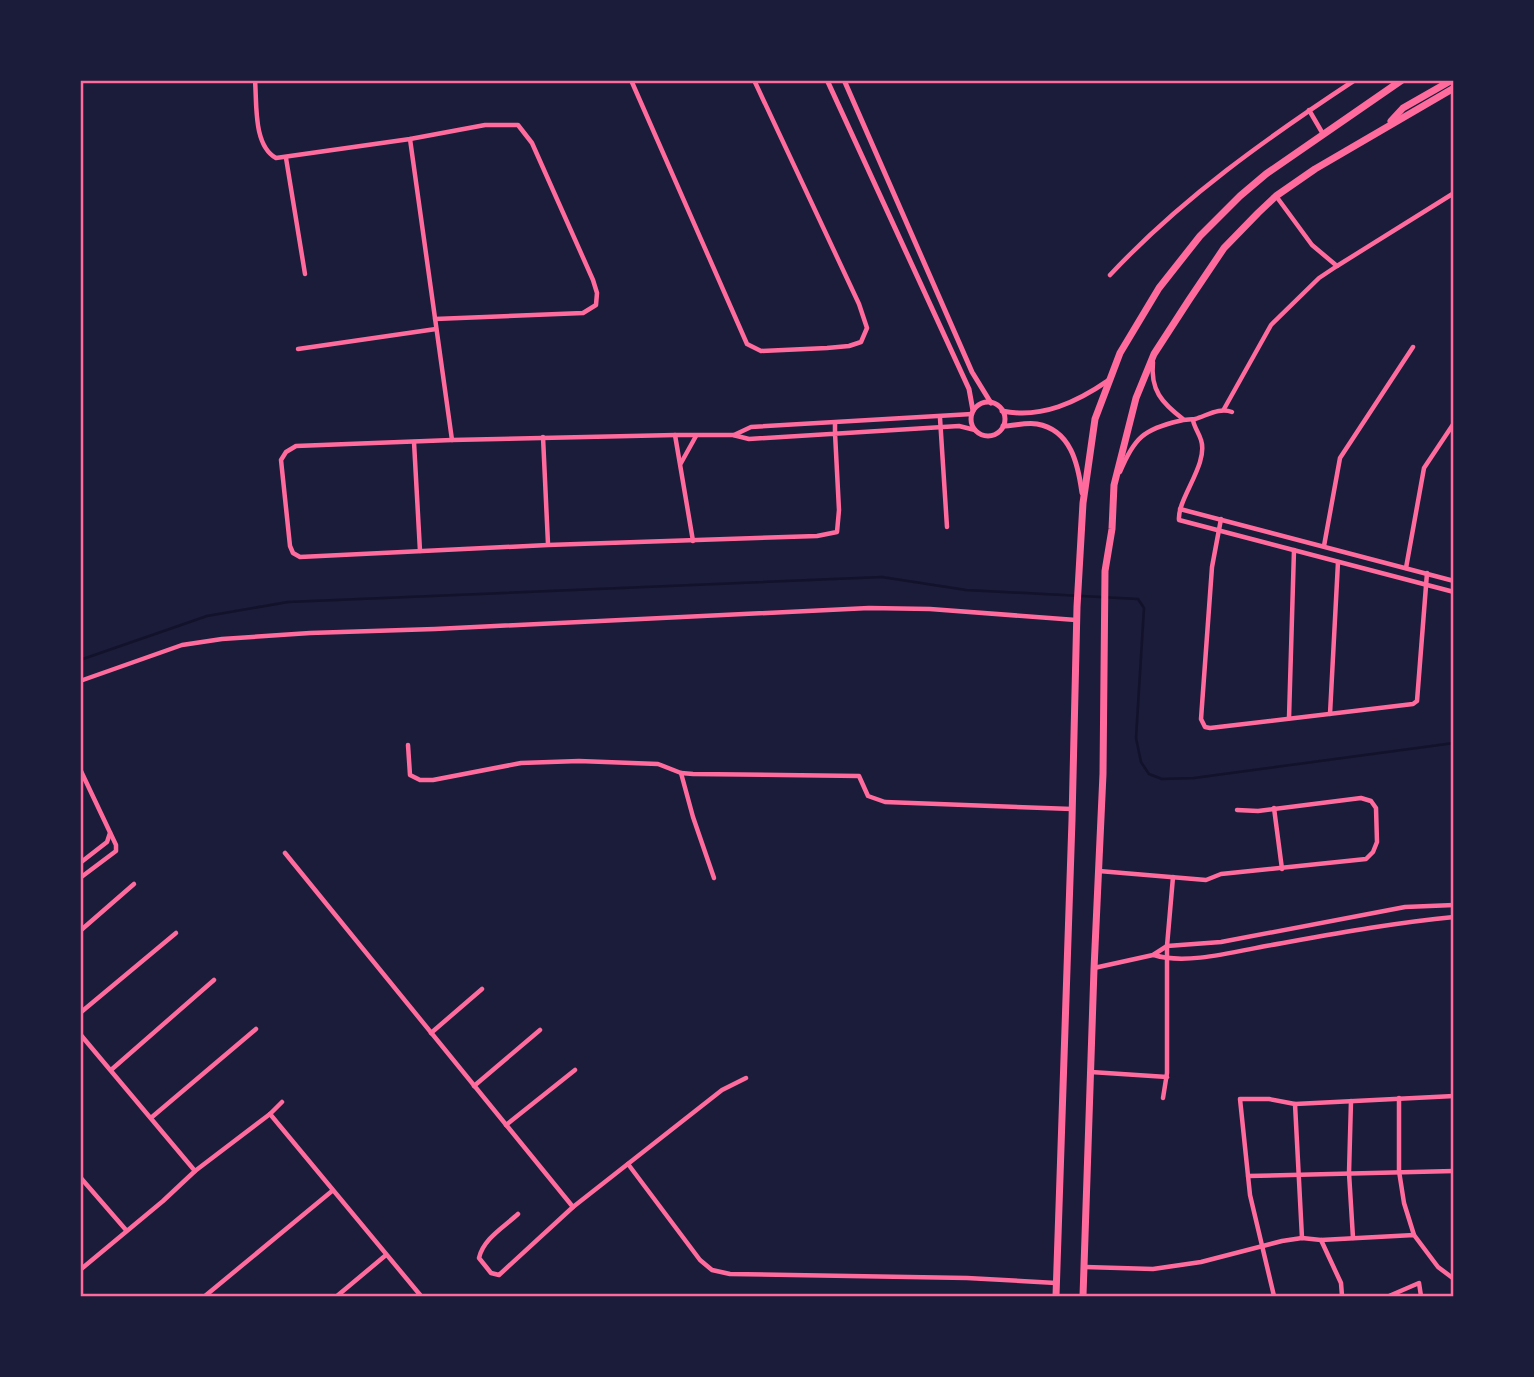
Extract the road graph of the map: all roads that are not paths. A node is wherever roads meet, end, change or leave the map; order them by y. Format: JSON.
{"nodes":[{"id":1,"x":255,"y":80,"type":"edge"},
{"id":2,"x":631,"y":80,"type":"edge"},
{"id":3,"x":754,"y":80,"type":"edge"},
{"id":4,"x":827,"y":80,"type":"edge"},
{"id":5,"x":844,"y":80,"type":"edge"},
{"id":6,"x":1355,"y":80,"type":"edge"},
{"id":7,"x":1402,"y":80,"type":"edge"},
{"id":8,"x":1452,"y":80,"type":"edge"},
{"id":9,"x":1454,"y":88,"type":"edge"},
{"id":10,"x":1309,"y":110,"type":"junction"},
{"id":11,"x":1386,"y":127,"type":"junction"},
{"id":12,"x":1324,"y":135,"type":"junction"},
{"id":13,"x":410,"y":139,"type":"junction"},
{"id":14,"x":286,"y":158,"type":"junction"},
{"id":15,"x":1454,"y":193,"type":"edge"},
{"id":16,"x":1276,"y":196,"type":"junction"},
{"id":17,"x":1337,"y":266,"type":"junction"},
{"id":18,"x":305,"y":274,"type":"dead end"},
{"id":19,"x":1110,"y":275,"type":"dead end"},
{"id":20,"x":435,"y":319,"type":"junction"},
{"id":21,"x":436,"y":329,"type":"junction"},
{"id":22,"x":1413,"y":347,"type":"dead end"},
{"id":23,"x":298,"y":349,"type":"dead end"},
{"id":24,"x":1154,"y":354,"type":"junction"},
{"id":25,"x":1109,"y":380,"type":"junction"},
{"id":26,"x":991,"y":403,"type":"junction"},
{"id":27,"x":1224,"y":409,"type":"junction"},
{"id":28,"x":1002,"y":411,"type":"junction"},
{"id":29,"x":1232,"y":412,"type":"dead end"},
{"id":30,"x":973,"y":413,"type":"junction"},
{"id":31,"x":940,"y":418,"type":"junction"},
{"id":32,"x":1183,"y":419,"type":"junction"},
{"id":33,"x":1192,"y":420,"type":"junction"},
{"id":34,"x":835,"y":423,"type":"junction"},
{"id":35,"x":1454,"y":423,"type":"edge"},
{"id":36,"x":798,"y":425,"type":"junction"},
{"id":37,"x":1003,"y":426,"type":"junction"},
{"id":38,"x":940,"y":427,"type":"junction"},
{"id":39,"x":975,"y":430,"type":"junction"},
{"id":40,"x":835,"y":433,"type":"junction"},
{"id":41,"x":799,"y":434,"type":"junction"},
{"id":42,"x":675,"y":435,"type":"junction"},
{"id":43,"x":733,"y":435,"type":"junction"},
{"id":44,"x":696,"y":436,"type":"junction"},
{"id":45,"x":543,"y":437,"type":"junction"},
{"id":46,"x":452,"y":440,"type":"junction"},
{"id":47,"x":414,"y":442,"type":"junction"},
{"id":48,"x":681,"y":464,"type":"junction"},
{"id":49,"x":1114,"y":485,"type":"junction"},
{"id":50,"x":1083,"y":503,"type":"junction"},
{"id":51,"x":1180,"y":509,"type":"junction"},
{"id":52,"x":1221,"y":519,"type":"junction"},
{"id":53,"x":947,"y":527,"type":"dead end"},
{"id":54,"x":1219,"y":530,"type":"junction"},
{"id":55,"x":693,"y":541,"type":"junction"},
{"id":56,"x":548,"y":545,"type":"junction"},
{"id":57,"x":1324,"y":546,"type":"junction"},
{"id":58,"x":1294,"y":550,"type":"junction"},
{"id":59,"x":420,"y":551,"type":"junction"},
{"id":60,"x":1338,"y":562,"type":"junction"},
{"id":61,"x":1406,"y":568,"type":"junction"},
{"id":62,"x":1427,"y":573,"type":"junction"},
{"id":63,"x":1454,"y":581,"type":"edge"},
{"id":64,"x":1425,"y":585,"type":"junction"},
{"id":65,"x":1454,"y":592,"type":"edge"},
{"id":66,"x":1077,"y":620,"type":"junction"},
{"id":67,"x":80,"y":681,"type":"edge"},
{"id":68,"x":1330,"y":714,"type":"junction"},
{"id":69,"x":1289,"y":718,"type":"junction"},
{"id":70,"x":408,"y":745,"type":"dead end"},
{"id":71,"x":80,"y":769,"type":"edge"},
{"id":72,"x":681,"y":773,"type":"junction"},
{"id":73,"x":1274,"y":808,"type":"junction"},
{"id":74,"x":1072,"y":809,"type":"junction"},
{"id":75,"x":1237,"y":810,"type":"dead end"},
{"id":76,"x":110,"y":832,"type":"junction"},
{"id":77,"x":285,"y":853,"type":"dead end"},
{"id":78,"x":82,"y":862,"type":"edge"},
{"id":79,"x":92,"y":869,"type":"junction"},
{"id":80,"x":1282,"y":869,"type":"junction"},
{"id":81,"x":1098,"y":871,"type":"junction"},
{"id":82,"x":1173,"y":877,"type":"junction"},
{"id":83,"x":80,"y":878,"type":"edge"},
{"id":84,"x":714,"y":878,"type":"dead end"},
{"id":85,"x":134,"y":884,"type":"dead end"},
{"id":86,"x":1454,"y":905,"type":"edge"},
{"id":87,"x":1454,"y":917,"type":"edge"},
{"id":88,"x":1322,"y":923,"type":"junction"},
{"id":89,"x":80,"y":931,"type":"edge"},
{"id":90,"x":176,"y":933,"type":"dead end"},
{"id":91,"x":1323,"y":936,"type":"junction"},
{"id":92,"x":1167,"y":946,"type":"junction"},
{"id":93,"x":1153,"y":955,"type":"junction"},
{"id":94,"x":1167,"y":959,"type":"junction"},
{"id":95,"x":1094,"y":969,"type":"junction"},
{"id":96,"x":214,"y":980,"type":"dead end"},
{"id":97,"x":482,"y":989,"type":"dead end"},
{"id":98,"x":80,"y":1013,"type":"edge"},
{"id":99,"x":256,"y":1029,"type":"dead end"},
{"id":100,"x":540,"y":1030,"type":"dead end"},
{"id":101,"x":431,"y":1033,"type":"junction"},
{"id":102,"x":80,"y":1034,"type":"edge"},
{"id":103,"x":111,"y":1070,"type":"junction"},
{"id":104,"x":575,"y":1070,"type":"dead end"},
{"id":105,"x":1090,"y":1072,"type":"junction"},
{"id":106,"x":1167,"y":1077,"type":"junction"},
{"id":107,"x":746,"y":1078,"type":"dead end"},
{"id":108,"x":474,"y":1086,"type":"junction"},
{"id":109,"x":1454,"y":1096,"type":"edge"},
{"id":110,"x":1163,"y":1098,"type":"dead end"},
{"id":111,"x":1398,"y":1098,"type":"junction"},
{"id":112,"x":1351,"y":1101,"type":"junction"},
{"id":113,"x":282,"y":1102,"type":"dead end"},
{"id":114,"x":1295,"y":1104,"type":"junction"},
{"id":115,"x":270,"y":1114,"type":"junction"},
{"id":116,"x":152,"y":1117,"type":"junction"},
{"id":117,"x":506,"y":1125,"type":"junction"},
{"id":118,"x":628,"y":1164,"type":"junction"},
{"id":119,"x":195,"y":1171,"type":"junction"},
{"id":120,"x":1399,"y":1171,"type":"junction"},
{"id":121,"x":1454,"y":1171,"type":"edge"},
{"id":122,"x":1297,"y":1173,"type":"junction"},
{"id":123,"x":1349,"y":1173,"type":"junction"},
{"id":124,"x":1248,"y":1176,"type":"junction"},
{"id":125,"x":80,"y":1177,"type":"edge"},
{"id":126,"x":332,"y":1191,"type":"junction"},
{"id":127,"x":573,"y":1207,"type":"junction"},
{"id":128,"x":518,"y":1214,"type":"dead end"},
{"id":129,"x":126,"y":1230,"type":"junction"},
{"id":130,"x":1414,"y":1235,"type":"junction"},
{"id":131,"x":1302,"y":1238,"type":"junction"},
{"id":132,"x":1353,"y":1238,"type":"junction"},
{"id":133,"x":1321,"y":1240,"type":"junction"},
{"id":134,"x":1261,"y":1247,"type":"junction"},
{"id":135,"x":386,"y":1255,"type":"junction"},
{"id":136,"x":1085,"y":1267,"type":"junction"},
{"id":137,"x":80,"y":1270,"type":"edge"},
{"id":138,"x":1454,"y":1279,"type":"edge"},
{"id":139,"x":1056,"y":1283,"type":"junction"},
{"id":140,"x":205,"y":1297,"type":"edge"},
{"id":141,"x":337,"y":1297,"type":"edge"},
{"id":142,"x":421,"y":1297,"type":"edge"},
{"id":143,"x":1056,"y":1297,"type":"edge"},
{"id":144,"x":1083,"y":1297,"type":"edge"},
{"id":145,"x":1274,"y":1297,"type":"edge"},
{"id":146,"x":1342,"y":1297,"type":"edge"},
{"id":147,"x":1389,"y":1297,"type":"edge"},
{"id":148,"x":1421,"y":1297,"type":"edge"}],
"edges":[{"from":1,"to":14,"type":"street"},
{"from":2,"to":3,"type":"street"},
{"from":4,"to":30,"type":"street"},
{"from":5,"to":26,"type":"street"},
{"from":6,"to":10,"type":"street"},
{"from":7,"to":12,"type":"highway"},
{"from":8,"to":11,"type":"highway"},
{"from":9,"to":11,"type":"highway"},
{"from":10,"to":12,"type":"street"},
{"from":10,"to":19,"type":"street"},
{"from":11,"to":16,"type":"highway"},
{"from":12,"to":25,"type":"highway"},
{"from":13,"to":14,"type":"street"},
{"from":13,"to":20,"type":"street"},
{"from":13,"to":20,"type":"street"},
{"from":14,"to":18,"type":"street"},
{"from":15,"to":17,"type":"street"},
{"from":16,"to":17,"type":"street"},
{"from":16,"to":24,"type":"highway"},
{"from":17,"to":27,"type":"street"},
{"from":20,"to":21,"type":"street"},
{"from":21,"to":23,"type":"street"},
{"from":21,"to":46,"type":"street"},
{"from":22,"to":57,"type":"street"},
{"from":24,"to":32,"type":"street"},
{"from":24,"to":49,"type":"highway"},
{"from":25,"to":28,"type":"street"},
{"from":25,"to":50,"type":"highway"},
{"from":26,"to":28,"type":"street"},
{"from":26,"to":30,"type":"street"},
{"from":27,"to":29,"type":"street"},
{"from":27,"to":33,"type":"street"},
{"from":28,"to":37,"type":"street"},
{"from":30,"to":31,"type":"street"},
{"from":30,"to":39,"type":"street"},
{"from":31,"to":34,"type":"street"},
{"from":31,"to":38,"type":"street"},
{"from":32,"to":33,"type":"street"},
{"from":32,"to":49,"type":"street"},
{"from":33,"to":51,"type":"street"},
{"from":34,"to":36,"type":"street"},
{"from":34,"to":40,"type":"street"},
{"from":35,"to":61,"type":"street"},
{"from":36,"to":41,"type":"street"},
{"from":36,"to":43,"type":"street"},
{"from":37,"to":39,"type":"street"},
{"from":37,"to":50,"type":"street"},
{"from":38,"to":39,"type":"street"},
{"from":38,"to":40,"type":"street"},
{"from":38,"to":53,"type":"street"},
{"from":40,"to":41,"type":"street"},
{"from":40,"to":55,"type":"street"},
{"from":41,"to":43,"type":"street"},
{"from":42,"to":44,"type":"street"},
{"from":42,"to":45,"type":"street"},
{"from":42,"to":48,"type":"street"},
{"from":43,"to":44,"type":"street"},
{"from":44,"to":48,"type":"street"},
{"from":45,"to":46,"type":"street"},
{"from":45,"to":56,"type":"street"},
{"from":46,"to":47,"type":"street"},
{"from":47,"to":59,"type":"street"},
{"from":47,"to":59,"type":"street"},
{"from":48,"to":55,"type":"street"},
{"from":49,"to":81,"type":"highway"},
{"from":50,"to":66,"type":"highway"},
{"from":51,"to":52,"type":"street"},
{"from":51,"to":54,"type":"street"},
{"from":52,"to":54,"type":"street"},
{"from":52,"to":57,"type":"street"},
{"from":54,"to":58,"type":"street"},
{"from":54,"to":69,"type":"street"},
{"from":55,"to":56,"type":"street"},
{"from":56,"to":59,"type":"street"},
{"from":57,"to":61,"type":"street"},
{"from":58,"to":60,"type":"street"},
{"from":58,"to":69,"type":"street"},
{"from":60,"to":64,"type":"street"},
{"from":60,"to":68,"type":"street"},
{"from":61,"to":62,"type":"street"},
{"from":62,"to":63,"type":"street"},
{"from":62,"to":64,"type":"street"},
{"from":64,"to":65,"type":"street"},
{"from":64,"to":68,"type":"street"},
{"from":66,"to":67,"type":"street"},
{"from":66,"to":74,"type":"highway"},
{"from":68,"to":69,"type":"street"},
{"from":70,"to":72,"type":"street"},
{"from":71,"to":76,"type":"street"},
{"from":72,"to":74,"type":"street"},
{"from":72,"to":84,"type":"street"},
{"from":73,"to":75,"type":"street"},
{"from":73,"to":80,"type":"street"},
{"from":73,"to":80,"type":"street"},
{"from":74,"to":139,"type":"highway"},
{"from":76,"to":78,"type":"street"},
{"from":76,"to":79,"type":"street"},
{"from":77,"to":101,"type":"street"},
{"from":78,"to":79,"type":"street"},
{"from":79,"to":83,"type":"street"},
{"from":80,"to":82,"type":"street"},
{"from":81,"to":82,"type":"street"},
{"from":81,"to":95,"type":"highway"},
{"from":82,"to":92,"type":"street"},
{"from":85,"to":89,"type":"street"},
{"from":86,"to":88,"type":"street"},
{"from":87,"to":91,"type":"street"},
{"from":88,"to":91,"type":"street"},
{"from":88,"to":92,"type":"street"},
{"from":90,"to":98,"type":"street"},
{"from":91,"to":94,"type":"street"},
{"from":92,"to":93,"type":"street"},
{"from":92,"to":94,"type":"street"},
{"from":93,"to":94,"type":"street"},
{"from":93,"to":95,"type":"street"},
{"from":94,"to":106,"type":"street"},
{"from":95,"to":105,"type":"highway"},
{"from":96,"to":103,"type":"street"},
{"from":97,"to":101,"type":"street"},
{"from":99,"to":116,"type":"street"},
{"from":100,"to":108,"type":"street"},
{"from":101,"to":108,"type":"street"},
{"from":102,"to":103,"type":"street"},
{"from":103,"to":116,"type":"street"},
{"from":104,"to":117,"type":"street"},
{"from":105,"to":106,"type":"street"},
{"from":105,"to":136,"type":"highway"},
{"from":106,"to":110,"type":"street"},
{"from":107,"to":118,"type":"street"},
{"from":108,"to":117,"type":"street"},
{"from":109,"to":111,"type":"street"},
{"from":111,"to":112,"type":"street"},
{"from":111,"to":120,"type":"street"},
{"from":112,"to":114,"type":"street"},
{"from":112,"to":123,"type":"street"},
{"from":113,"to":115,"type":"street"},
{"from":114,"to":122,"type":"street"},
{"from":114,"to":124,"type":"street"},
{"from":115,"to":119,"type":"street"},
{"from":115,"to":126,"type":"street"},
{"from":116,"to":119,"type":"street"},
{"from":117,"to":127,"type":"street"},
{"from":118,"to":127,"type":"street"},
{"from":118,"to":139,"type":"street"},
{"from":119,"to":129,"type":"street"},
{"from":120,"to":121,"type":"street"},
{"from":120,"to":123,"type":"street"},
{"from":120,"to":130,"type":"street"},
{"from":122,"to":123,"type":"street"},
{"from":122,"to":124,"type":"street"},
{"from":122,"to":131,"type":"street"},
{"from":123,"to":132,"type":"street"},
{"from":124,"to":134,"type":"street"},
{"from":125,"to":129,"type":"street"},
{"from":126,"to":135,"type":"street"},
{"from":126,"to":140,"type":"street"},
{"from":127,"to":128,"type":"street"},
{"from":129,"to":137,"type":"street"},
{"from":130,"to":132,"type":"street"},
{"from":130,"to":138,"type":"street"},
{"from":131,"to":133,"type":"street"},
{"from":131,"to":134,"type":"street"},
{"from":132,"to":133,"type":"street"},
{"from":133,"to":146,"type":"street"},
{"from":134,"to":136,"type":"street"},
{"from":134,"to":145,"type":"street"},
{"from":135,"to":141,"type":"street"},
{"from":135,"to":142,"type":"street"},
{"from":136,"to":144,"type":"highway"},
{"from":139,"to":143,"type":"highway"},
{"from":147,"to":148,"type":"street"}]}
